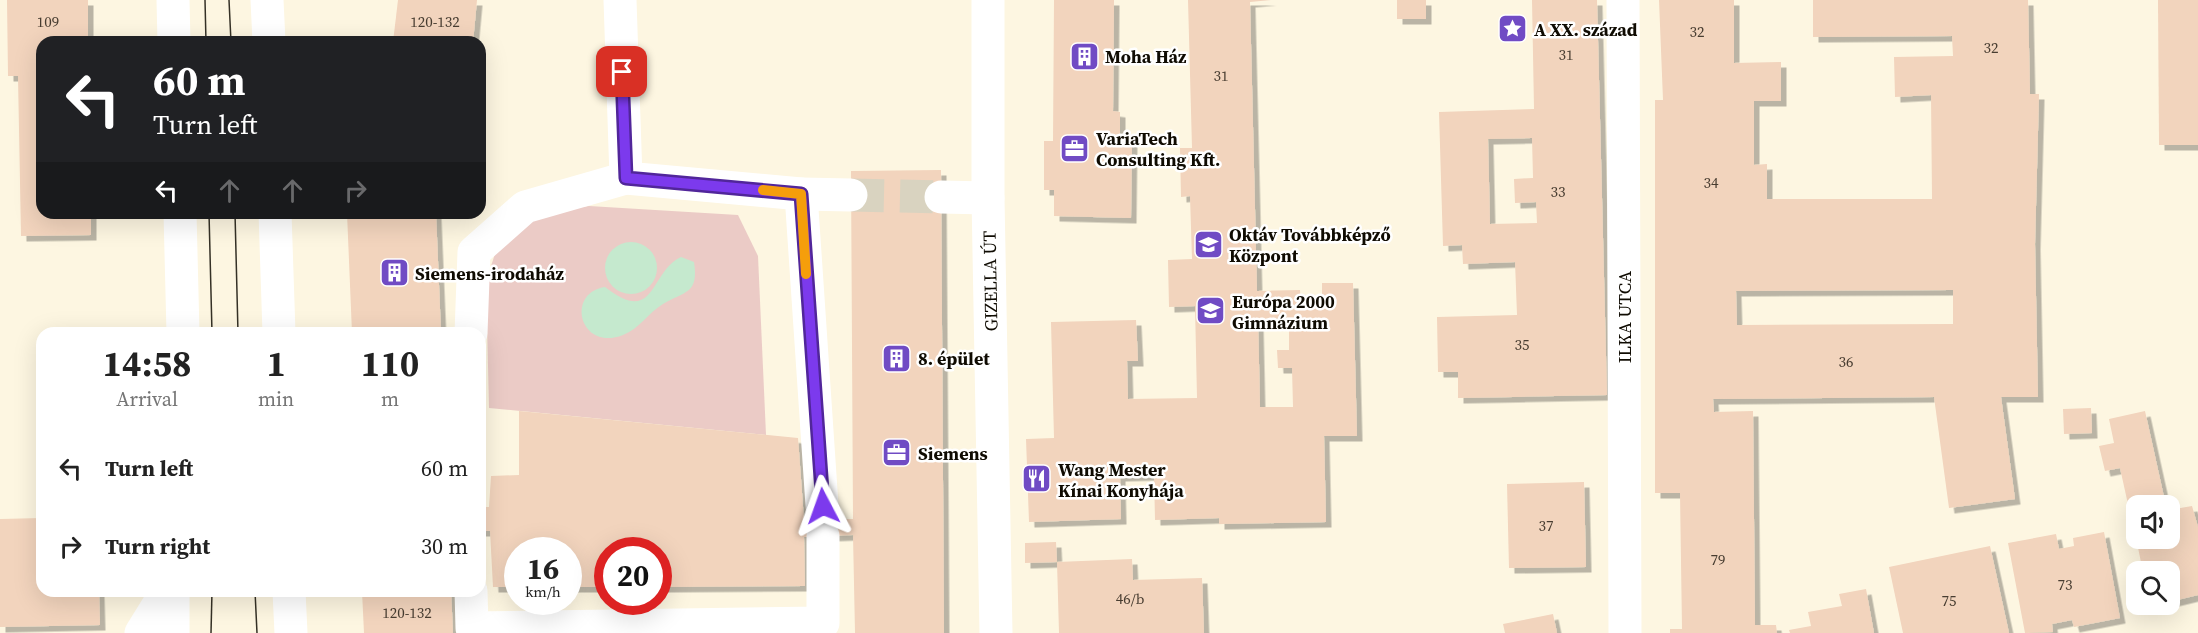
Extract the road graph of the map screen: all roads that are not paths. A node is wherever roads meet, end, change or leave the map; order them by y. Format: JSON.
{"nodes":[{"id":1,"x":173,"y":0,"type":"edge"},
{"id":2,"x":267,"y":0,"type":"edge"},
{"id":3,"x":620,"y":0,"type":"edge"},
{"id":4,"x":988,"y":0,"type":"edge"},
{"id":5,"x":1623,"y":0,"type":"edge"},
{"id":6,"x":174,"y":36,"type":"edge"},
{"id":7,"x":268,"y":36,"type":"edge"},
{"id":8,"x":626,"y":178,"type":"junction"},
{"id":9,"x":801,"y":194,"type":"junction"},
{"id":10,"x":851,"y":195,"type":"tunnel mouth"},
{"id":11,"x":941,"y":197,"type":"tunnel mouth"},
{"id":12,"x":988,"y":198,"type":"junction"},
{"id":13,"x":180,"y":219,"type":"edge"},
{"id":14,"x":274,"y":219,"type":"edge"},
{"id":15,"x":183,"y":327,"type":"edge"},
{"id":16,"x":279,"y":327,"type":"edge"},
{"id":17,"x":471,"y":327,"type":"edge"},
{"id":18,"x":163,"y":597,"type":"edge"},
{"id":19,"x":173,"y":597,"type":"edge"},
{"id":20,"x":289,"y":597,"type":"edge"},
{"id":21,"x":471,"y":597,"type":"edge"},
{"id":22,"x":141,"y":633,"type":"edge"},
{"id":23,"x":173,"y":633,"type":"edge"},
{"id":24,"x":291,"y":633,"type":"edge"},
{"id":25,"x":996,"y":633,"type":"edge"},
{"id":26,"x":1624,"y":633,"type":"edge"}],
"edges":[{"from":1,"to":6,"type":"street"},
{"from":2,"to":7,"type":"street"},
{"from":3,"to":8,"type":"street"},
{"from":4,"to":12,"type":"street","name":"GIZELLA ÚT"},
{"from":5,"to":26,"type":"street","name":"ILKA UTCA"},
{"from":8,"to":9,"type":"street"},
{"from":8,"to":17,"type":"street"},
{"from":9,"to":10,"type":"street"},
{"from":9,"to":21,"type":"street"},
{"from":11,"to":12,"type":"street"},
{"from":12,"to":25,"type":"street","name":"GIZELLA ÚT"},
{"from":13,"to":15,"type":"street"},
{"from":14,"to":16,"type":"street"},
{"from":18,"to":22,"type":"street"},
{"from":19,"to":23,"type":"street"},
{"from":20,"to":24,"type":"street"}]}
